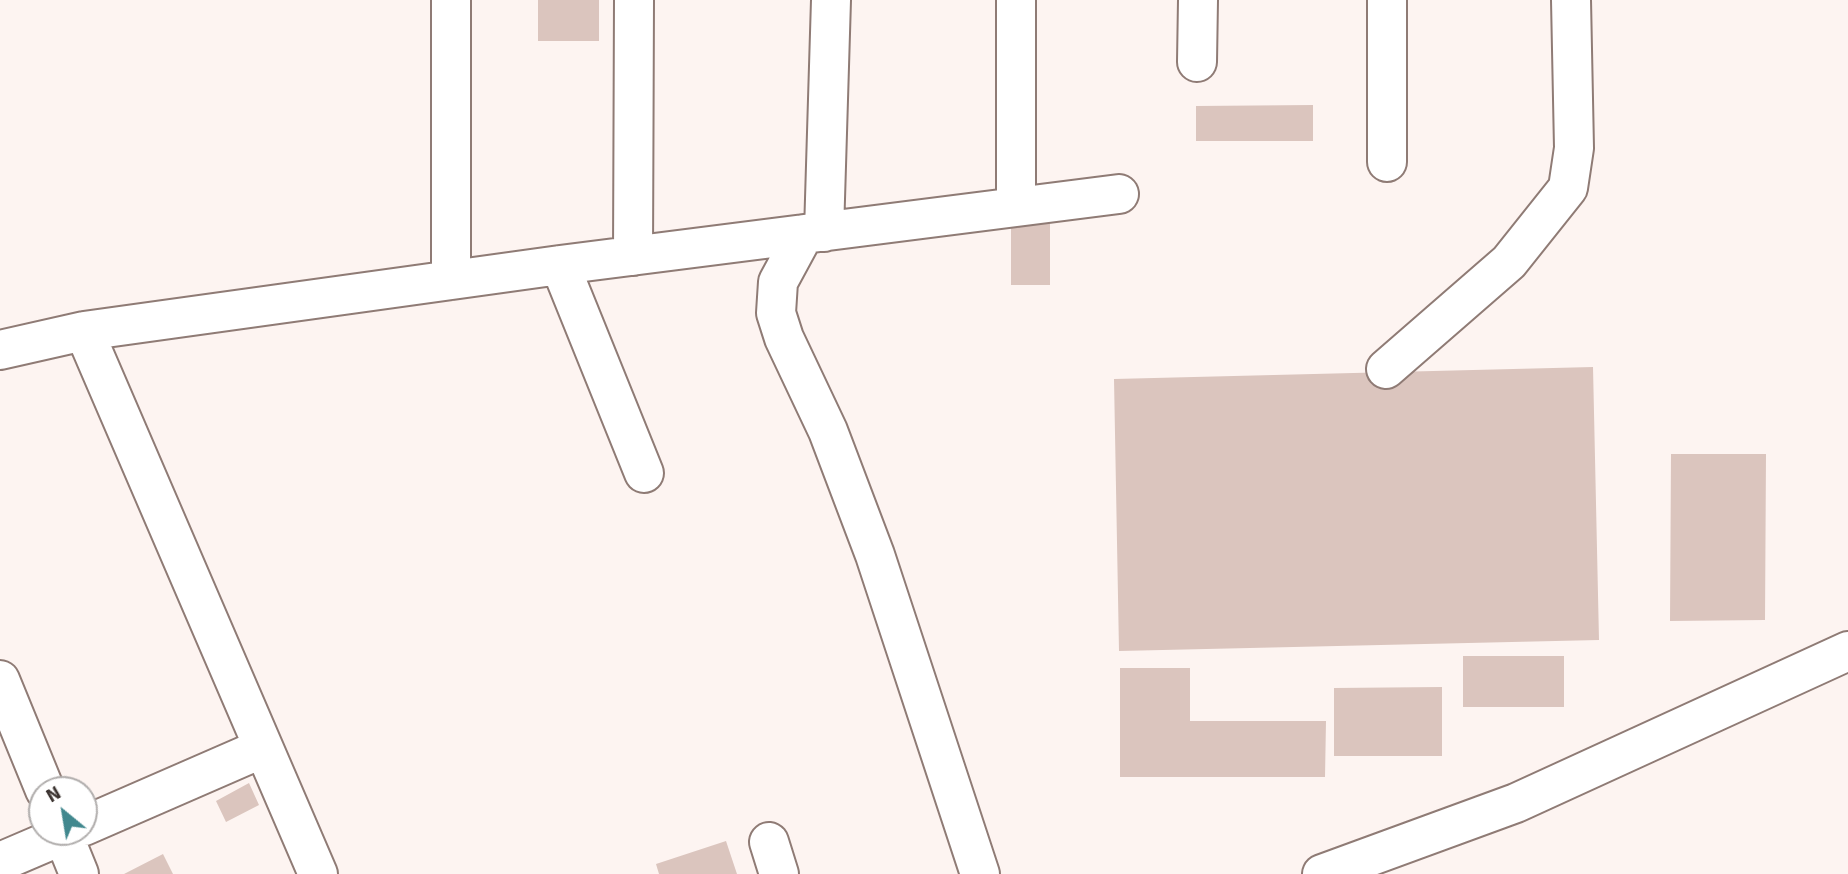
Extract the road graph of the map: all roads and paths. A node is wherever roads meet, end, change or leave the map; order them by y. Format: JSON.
{"nodes":[{"id":1,"x":451,"y":0,"type":"edge"},
{"id":2,"x":634,"y":0,"type":"edge"},
{"id":3,"x":831,"y":0,"type":"edge"},
{"id":4,"x":1016,"y":0,"type":"edge"},
{"id":5,"x":1198,"y":0,"type":"edge"},
{"id":6,"x":1387,"y":0,"type":"edge"},
{"id":7,"x":1570,"y":0,"type":"edge"},
{"id":8,"x":1197,"y":62,"type":"dead end"},
{"id":9,"x":1388,"y":162,"type":"dead end"},
{"id":10,"x":1119,"y":194,"type":"dead end"},
{"id":11,"x":1016,"y":207,"type":"junction"},
{"id":12,"x":814,"y":233,"type":"junction"},
{"id":13,"x":634,"y":256,"type":"junction"},
{"id":14,"x":560,"y":265,"type":"junction"},
{"id":15,"x":451,"y":280,"type":"junction"},
{"id":16,"x":84,"y":331,"type":"junction"},
{"id":17,"x":0,"y":350,"type":"edge"},
{"id":18,"x":1386,"y":369,"type":"dead end"},
{"id":19,"x":644,"y":473,"type":"dead end"},
{"id":20,"x":1848,"y":651,"type":"edge"},
{"id":21,"x":0,"y":680,"type":"edge"},
{"id":22,"x":263,"y":748,"type":"junction"},
{"id":23,"x":39,"y":776,"type":"edge"},
{"id":24,"x":98,"y":819,"type":"edge"},
{"id":25,"x":36,"y":846,"type":"edge"},
{"id":26,"x":73,"y":846,"type":"edge"},
{"id":27,"x":0,"y":862,"type":"edge"},
{"id":28,"x":79,"y":874,"type":"edge"},
{"id":29,"x":318,"y":874,"type":"edge"},
{"id":30,"x":980,"y":874,"type":"edge"},
{"id":31,"x":1322,"y":874,"type":"edge"}],
"edges":[{"from":1,"to":15,"type":"street"},
{"from":2,"to":13,"type":"street"},
{"from":3,"to":12,"type":"street"},
{"from":4,"to":11,"type":"street"},
{"from":5,"to":8,"type":"street"},
{"from":6,"to":9,"type":"street"},
{"from":7,"to":18,"type":"street"},
{"from":10,"to":11,"type":"street"},
{"from":11,"to":12,"type":"street"},
{"from":12,"to":13,"type":"street"},
{"from":12,"to":30,"type":"street"},
{"from":13,"to":14,"type":"street"},
{"from":14,"to":15,"type":"street"},
{"from":14,"to":19,"type":"street"},
{"from":15,"to":16,"type":"street"},
{"from":16,"to":17,"type":"street"},
{"from":16,"to":22,"type":"street"},
{"from":20,"to":31,"type":"street"},
{"from":21,"to":23,"type":"street"},
{"from":22,"to":24,"type":"street"},
{"from":22,"to":29,"type":"street"},
{"from":25,"to":27,"type":"street"},
{"from":26,"to":28,"type":"street"}]}
